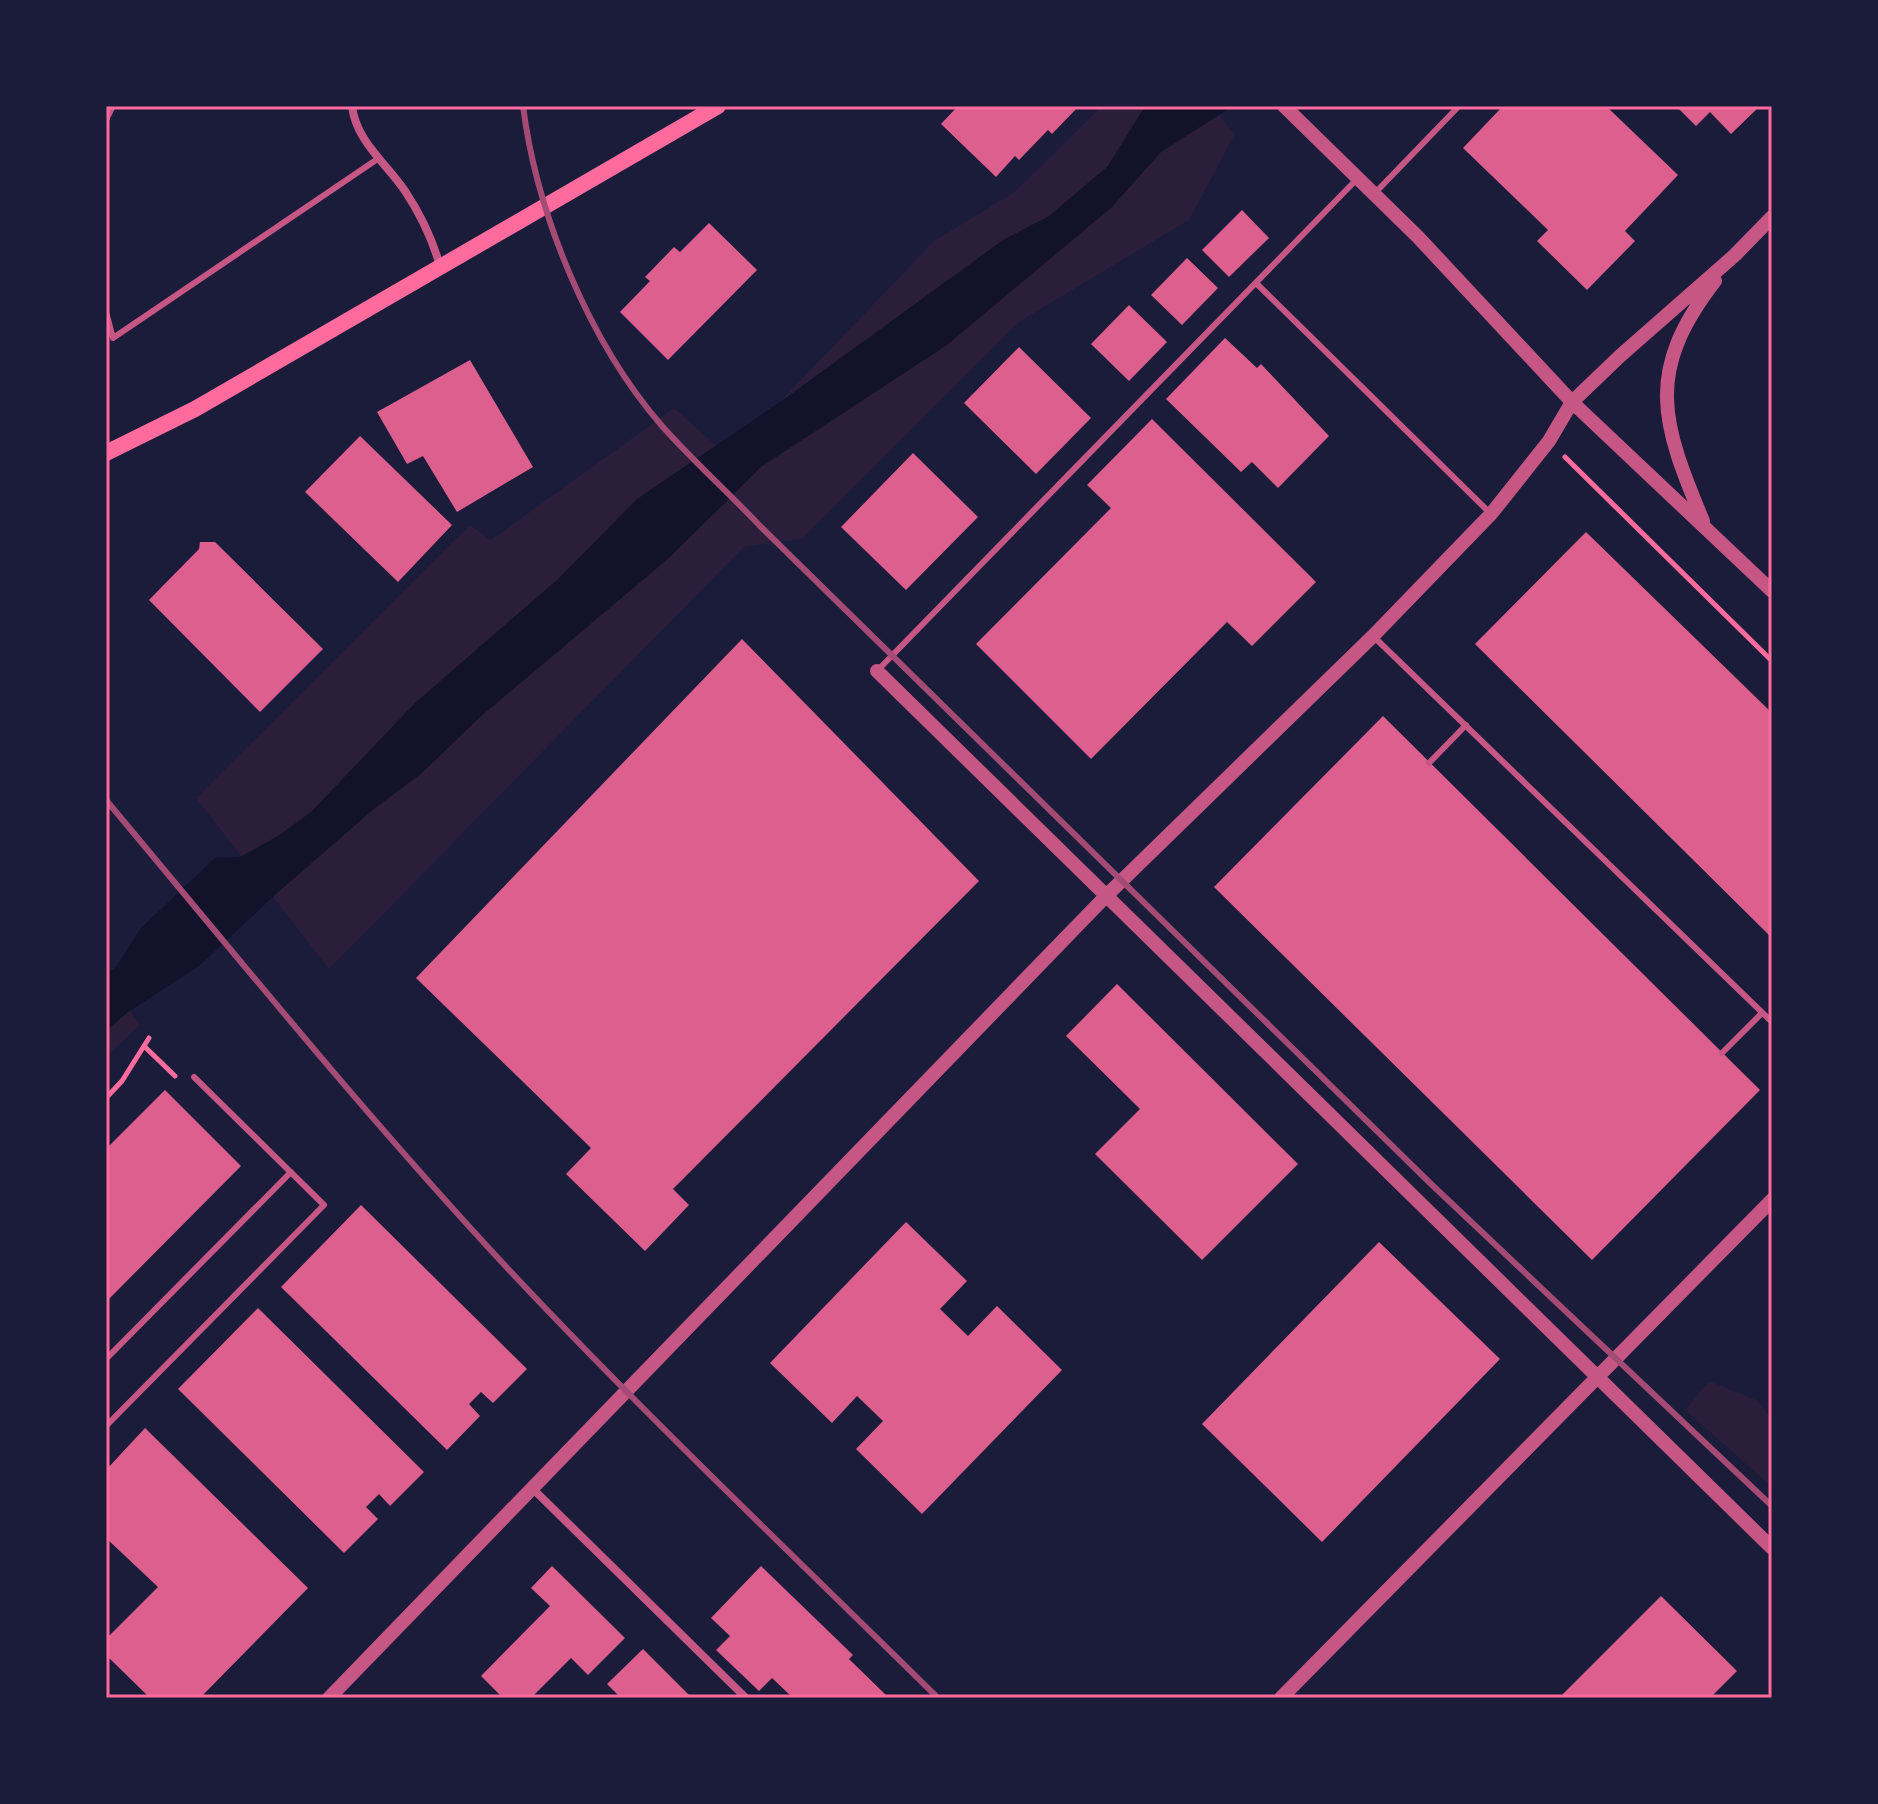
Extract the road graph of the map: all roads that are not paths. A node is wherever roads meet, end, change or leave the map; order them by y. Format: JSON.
{"nodes":[{"id":1,"x":113,"y":106,"type":"edge"},
{"id":2,"x":352,"y":106,"type":"edge"},
{"id":3,"x":718,"y":106,"type":"edge"},
{"id":4,"x":1284,"y":106,"type":"edge"},
{"id":5,"x":1459,"y":106,"type":"edge"},
{"id":6,"x":106,"y":120,"type":"edge"},
{"id":7,"x":379,"y":158,"type":"junction"},
{"id":8,"x":1358,"y":178,"type":"junction"},
{"id":9,"x":1375,"y":194,"type":"junction"},
{"id":10,"x":1772,"y":217,"type":"edge"},
{"id":11,"x":1735,"y":255,"type":"junction"},
{"id":12,"x":440,"y":266,"type":"junction"},
{"id":13,"x":1256,"y":283,"type":"junction"},
{"id":14,"x":106,"y":312,"type":"edge"},
{"id":15,"x":1572,"y":402,"type":"junction"},
{"id":16,"x":106,"y":453,"type":"edge"},
{"id":17,"x":1491,"y":514,"type":"junction"},
{"id":18,"x":1705,"y":527,"type":"junction"},
{"id":19,"x":1772,"y":591,"type":"edge"},
{"id":20,"x":1373,"y":636,"type":"junction"},
{"id":21,"x":877,"y":671,"type":"joint"},
{"id":22,"x":1466,"y":725,"type":"junction"},
{"id":23,"x":1429,"y":763,"type":"dead end"},
{"id":24,"x":1107,"y":895,"type":"junction"},
{"id":25,"x":1762,"y":1013,"type":"junction"},
{"id":26,"x":1772,"y":1022,"type":"edge"},
{"id":27,"x":1722,"y":1053,"type":"dead end"},
{"id":28,"x":194,"y":1077,"type":"road end"},
{"id":29,"x":291,"y":1172,"type":"junction"},
{"id":30,"x":1772,"y":1200,"type":"edge"},
{"id":31,"x":106,"y":1359,"type":"edge"},
{"id":32,"x":1597,"y":1376,"type":"junction"},
{"id":33,"x":108,"y":1421,"type":"edge"},
{"id":34,"x":531,"y":1487,"type":"junction"},
{"id":35,"x":1772,"y":1548,"type":"edge"},
{"id":36,"x":329,"y":1698,"type":"edge"},
{"id":37,"x":746,"y":1698,"type":"edge"},
{"id":38,"x":1281,"y":1698,"type":"edge"}],
"edges":[{"from":1,"to":6,"type":"lane"},
{"from":2,"to":7,"type":"street"},
{"from":3,"to":12,"type":"main road"},
{"from":4,"to":8,"type":"street"},
{"from":5,"to":9,"type":"lane"},
{"from":7,"to":12,"type":"street"},
{"from":7,"to":14,"type":"lane"},
{"from":8,"to":9,"type":"street"},
{"from":8,"to":13,"type":"lane"},
{"from":9,"to":15,"type":"street"},
{"from":10,"to":11,"type":"street"},
{"from":11,"to":15,"type":"street"},
{"from":11,"to":18,"type":"street"},
{"from":12,"to":16,"type":"main road"},
{"from":13,"to":17,"type":"lane"},
{"from":13,"to":21,"type":"lane"},
{"from":15,"to":17,"type":"street"},
{"from":15,"to":18,"type":"street"},
{"from":17,"to":20,"type":"street"},
{"from":18,"to":19,"type":"street"},
{"from":20,"to":22,"type":"lane"},
{"from":20,"to":24,"type":"street"},
{"from":21,"to":24,"type":"street"},
{"from":22,"to":23,"type":"lane"},
{"from":22,"to":25,"type":"lane"},
{"from":24,"to":32,"type":"street"},
{"from":24,"to":34,"type":"street"},
{"from":25,"to":26,"type":"lane"},
{"from":25,"to":27,"type":"lane"},
{"from":28,"to":29,"type":"lane"},
{"from":29,"to":31,"type":"lane"},
{"from":29,"to":33,"type":"lane"},
{"from":30,"to":32,"type":"street"},
{"from":32,"to":35,"type":"street"},
{"from":32,"to":38,"type":"street"},
{"from":34,"to":36,"type":"street"},
{"from":34,"to":37,"type":"street"}]}
